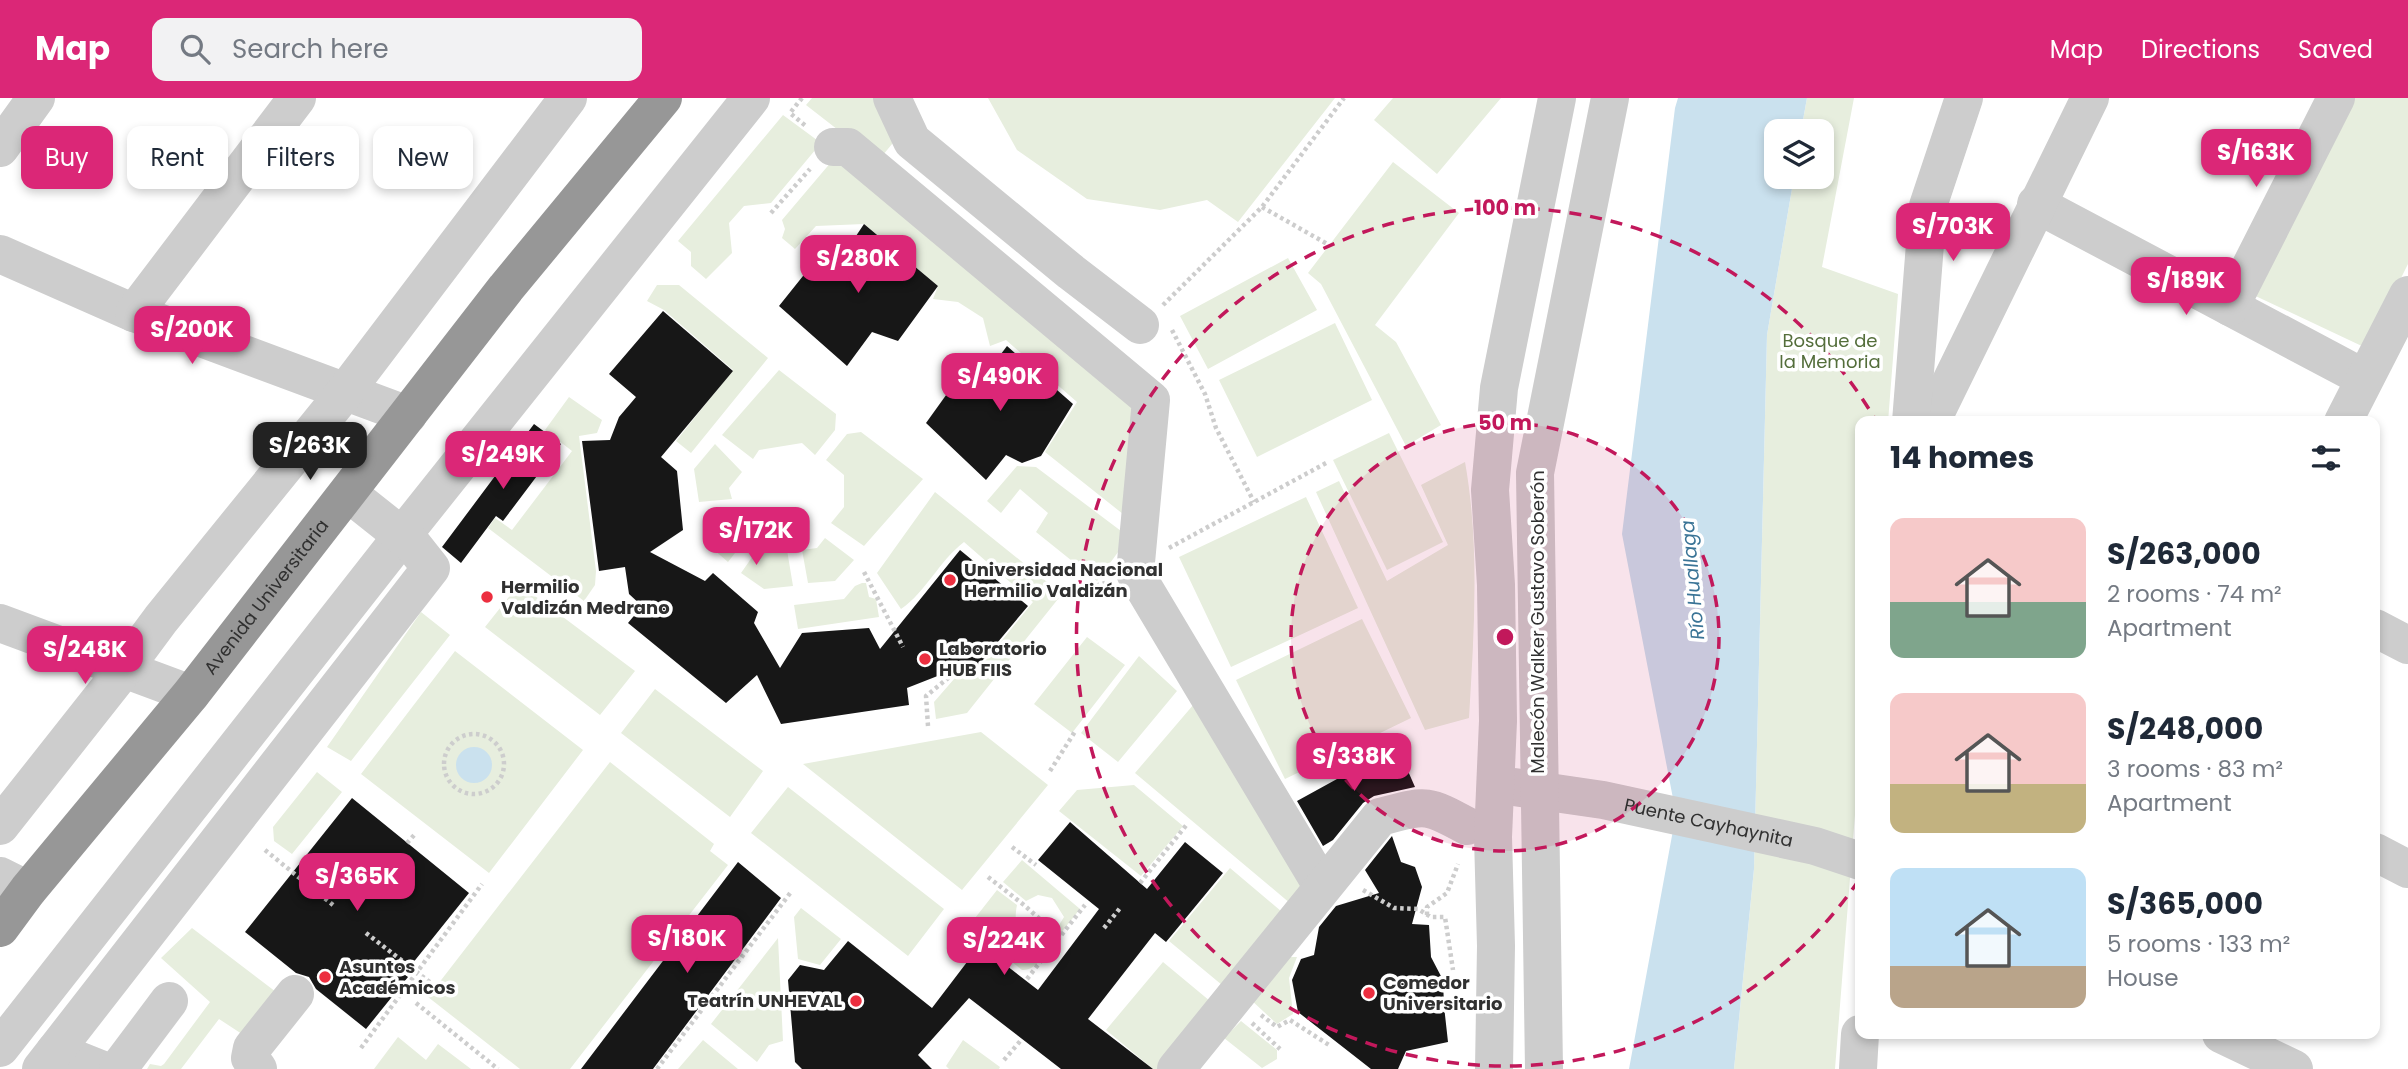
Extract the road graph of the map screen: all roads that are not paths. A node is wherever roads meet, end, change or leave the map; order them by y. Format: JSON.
{"nodes":[{"id":1,"x":36,"y":98,"type":"edge"},
{"id":2,"x":568,"y":98,"type":"edge"},
{"id":3,"x":751,"y":98,"type":"edge"},
{"id":4,"x":892,"y":98,"type":"edge"},
{"id":5,"x":1556,"y":98,"type":"edge"},
{"id":6,"x":1610,"y":98,"type":"edge"},
{"id":7,"x":1964,"y":98,"type":"edge"},
{"id":8,"x":2090,"y":98,"type":"edge"},
{"id":9,"x":2336,"y":98,"type":"edge"},
{"id":10,"x":292,"y":100,"type":"edge"},
{"id":11,"x":654,"y":101,"type":"edge"},
{"id":12,"x":833,"y":147,"type":"road end"},
{"id":13,"x":0,"y":148,"type":"edge"},
{"id":14,"x":2036,"y":204,"type":"junction"},
{"id":15,"x":0,"y":254,"type":"edge"},
{"id":16,"x":2408,"y":295,"type":"edge"},
{"id":17,"x":2230,"y":307,"type":"junction"},
{"id":18,"x":134,"y":313,"type":"junction"},
{"id":19,"x":1156,"y":327,"type":"road end"},
{"id":20,"x":2364,"y":378,"type":"junction"},
{"id":21,"x":345,"y":392,"type":"junction"},
{"id":22,"x":1931,"y":413,"type":"edge"},
{"id":23,"x":408,"y":415,"type":"junction"},
{"id":24,"x":2346,"y":416,"type":"edge"},
{"id":25,"x":348,"y":493,"type":"junction"},
{"id":26,"x":402,"y":536,"type":"junction"},
{"id":27,"x":0,"y":623,"type":"edge"},
{"id":28,"x":2380,"y":631,"type":"edge"},
{"id":29,"x":2408,"y":645,"type":"edge"},
{"id":30,"x":124,"y":669,"type":"junction"},
{"id":31,"x":191,"y":694,"type":"junction"},
{"id":32,"x":1523,"y":788,"type":"junction"},
{"id":33,"x":0,"y":825,"type":"edge"},
{"id":34,"x":1467,"y":826,"type":"road end"},
{"id":35,"x":2380,"y":855,"type":"edge"},
{"id":36,"x":1855,"y":859,"type":"edge"},
{"id":37,"x":2408,"y":869,"type":"edge"},
{"id":38,"x":14,"y":883,"type":"edge"},
{"id":39,"x":1322,"y":886,"type":"junction"},
{"id":40,"x":0,"y":929,"type":"edge"},
{"id":41,"x":295,"y":994,"type":"dead end"},
{"id":42,"x":169,"y":1001,"type":"dead end"},
{"id":43,"x":1860,"y":1039,"type":"edge"},
{"id":44,"x":2231,"y":1039,"type":"edge"},
{"id":45,"x":0,"y":1048,"type":"edge"},
{"id":46,"x":48,"y":1060,"type":"edge"},
{"id":47,"x":100,"y":1069,"type":"edge"},
{"id":48,"x":118,"y":1069,"type":"edge"},
{"id":49,"x":258,"y":1069,"type":"edge"},
{"id":50,"x":1176,"y":1069,"type":"edge"},
{"id":51,"x":1494,"y":1069,"type":"edge"},
{"id":52,"x":1544,"y":1069,"type":"edge"},
{"id":53,"x":1858,"y":1069,"type":"edge"},
{"id":54,"x":2294,"y":1069,"type":"edge"}],
"edges":[{"from":1,"to":13,"type":"street"},
{"from":2,"to":21,"type":"street"},
{"from":3,"to":26,"type":"street"},
{"from":4,"to":19,"type":"street"},
{"from":5,"to":51,"type":"street"},
{"from":6,"to":32,"type":"street","name":"Malecón Walker Gustavo Soberón"},
{"from":7,"to":22,"type":"street"},
{"from":8,"to":14,"type":"street"},
{"from":9,"to":17,"type":"street"},
{"from":10,"to":18,"type":"street"},
{"from":11,"to":23,"type":"highway","name":"Avenida Universitaria"},
{"from":12,"to":39,"type":"street"},
{"from":14,"to":17,"type":"street"},
{"from":14,"to":22,"type":"street"},
{"from":15,"to":18,"type":"street"},
{"from":16,"to":20,"type":"street"},
{"from":17,"to":20,"type":"street"},
{"from":18,"to":21,"type":"street"},
{"from":20,"to":24,"type":"street"},
{"from":21,"to":23,"type":"street"},
{"from":21,"to":30,"type":"street"},
{"from":23,"to":25,"type":"highway","name":"Avenida Universitaria"},
{"from":25,"to":26,"type":"street"},
{"from":25,"to":31,"type":"highway","name":"Avenida Universitaria"},
{"from":26,"to":45,"type":"street"},
{"from":26,"to":46,"type":"street"},
{"from":27,"to":30,"type":"street"},
{"from":28,"to":29,"type":"street"},
{"from":30,"to":31,"type":"street"},
{"from":30,"to":33,"type":"street"},
{"from":31,"to":38,"type":"highway","name":"Avenida Universitaria"},
{"from":32,"to":36,"type":"street","name":"Puente Cayhaynita"},
{"from":32,"to":52,"type":"street","name":"Malecón Walker Gustavo Soberón"},
{"from":34,"to":39,"type":"street"},
{"from":35,"to":37,"type":"street"},
{"from":38,"to":40,"type":"highway","name":"Avenida Universitaria"},
{"from":39,"to":50,"type":"street"},
{"from":41,"to":49,"type":"street"},
{"from":42,"to":48,"type":"street"},
{"from":43,"to":53,"type":"street"},
{"from":44,"to":54,"type":"street"},
{"from":46,"to":47,"type":"street"}]}
